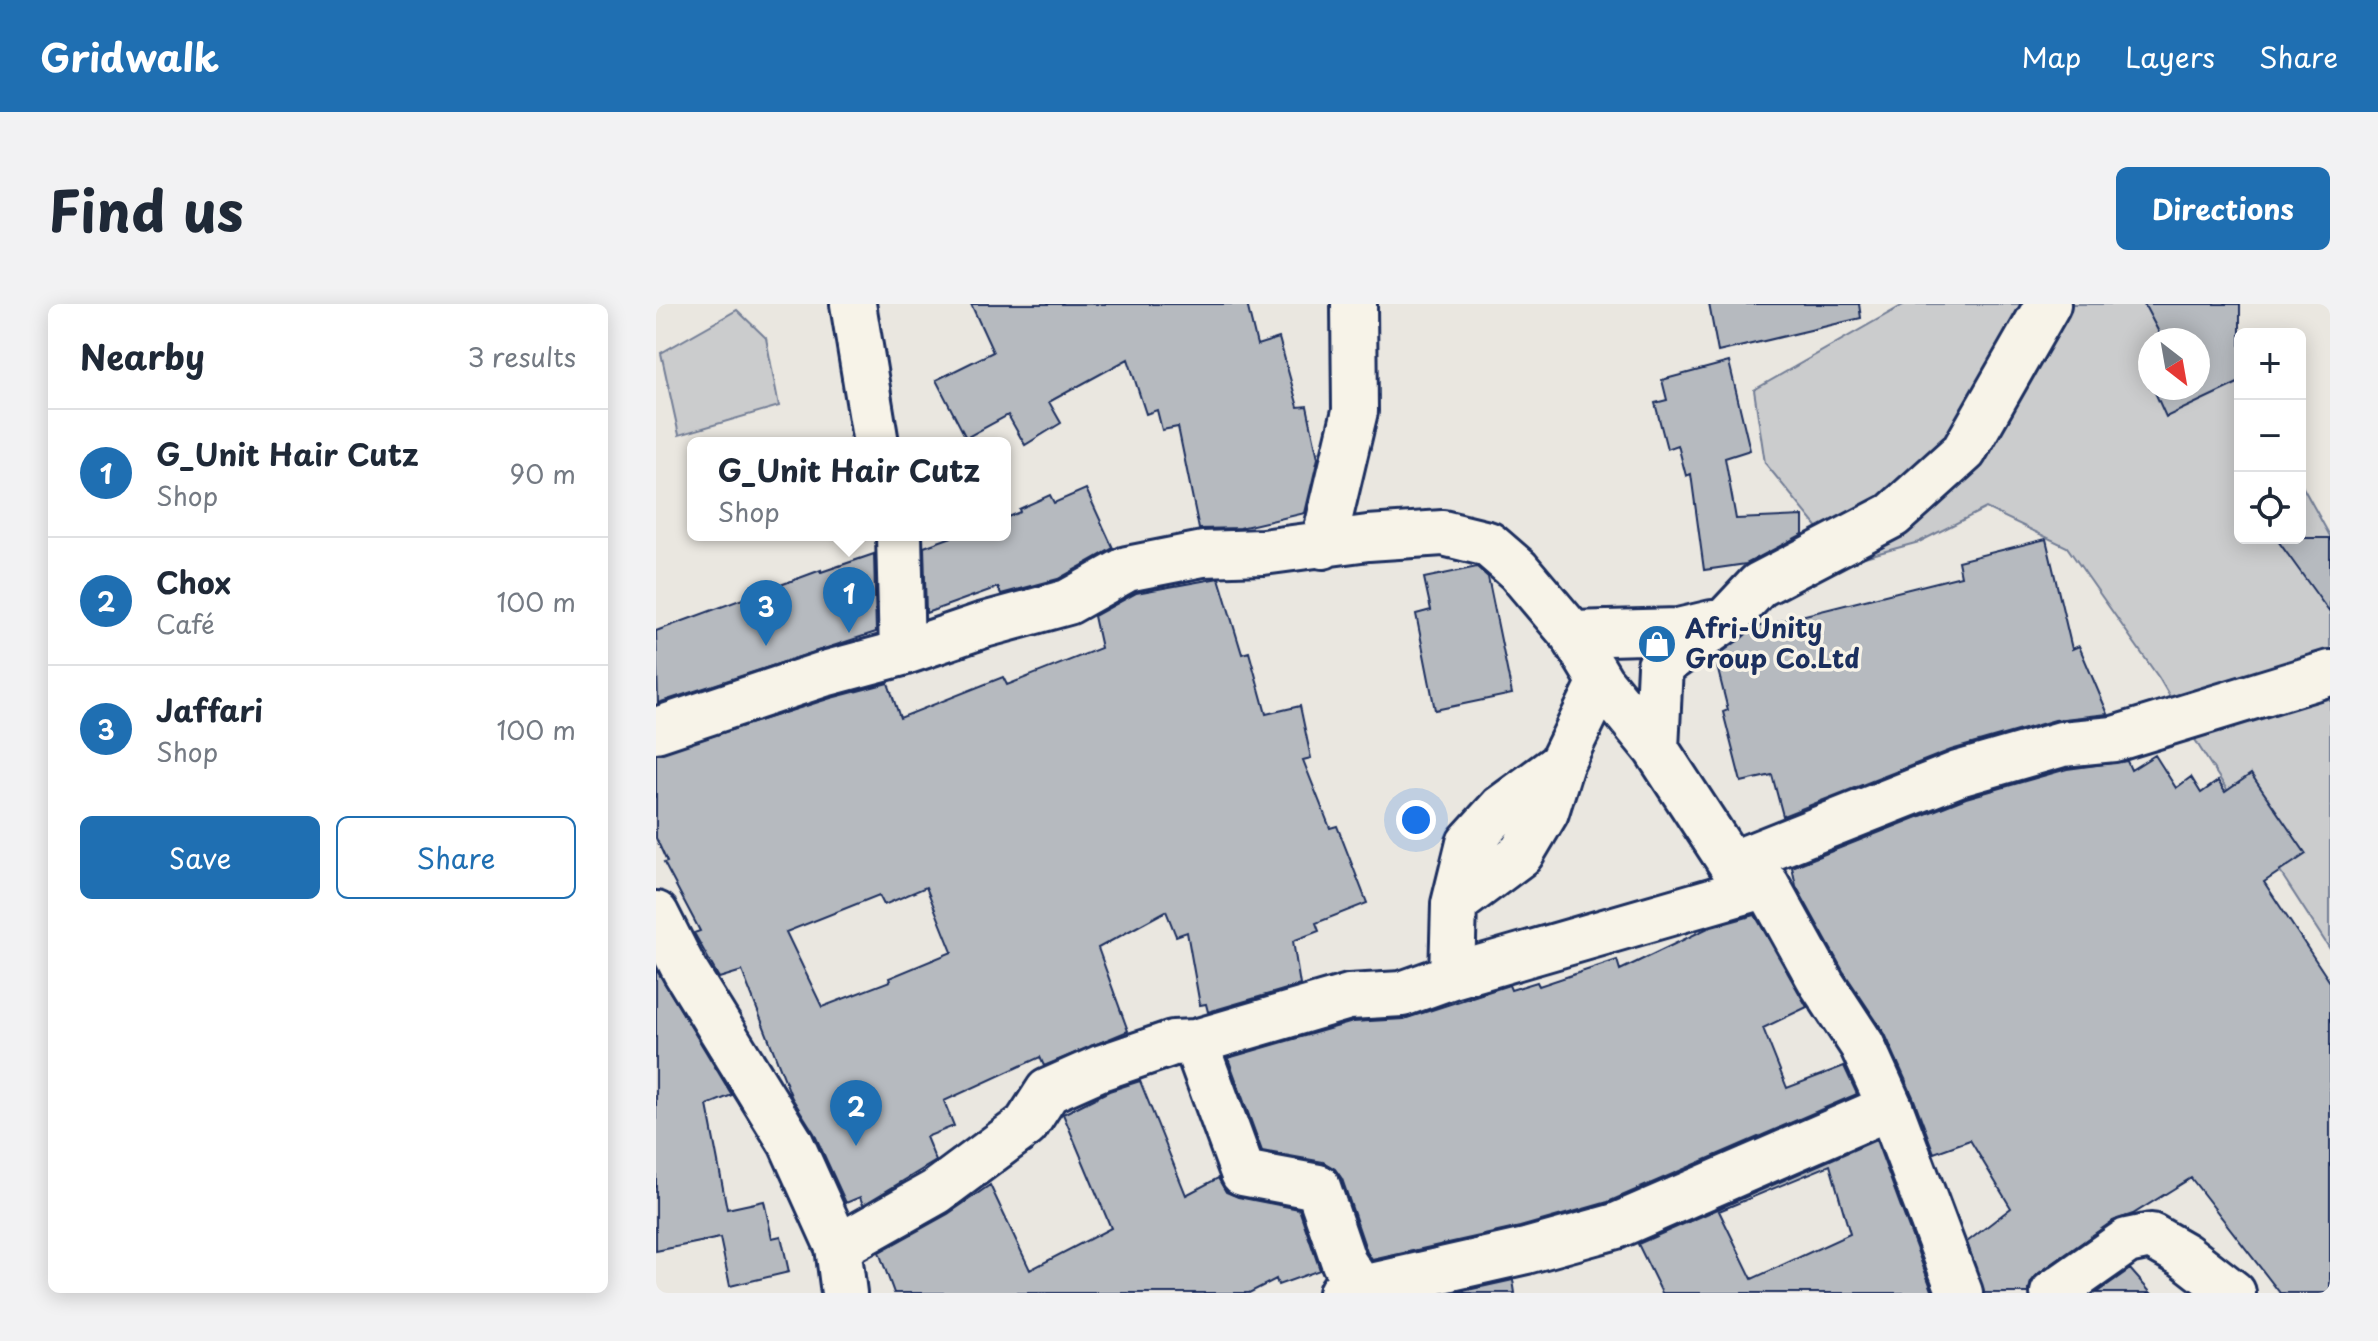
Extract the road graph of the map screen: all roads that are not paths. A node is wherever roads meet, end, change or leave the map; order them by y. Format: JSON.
{"nodes":[{"id":1,"x":853,"y":304,"type":"edge"},
{"id":2,"x":1354,"y":304,"type":"edge"},
{"id":3,"x":2048,"y":304,"type":"edge"},
{"id":4,"x":875,"y":437,"type":"edge"},
{"id":5,"x":899,"y":541,"type":"edge"},
{"id":6,"x":1323,"y":546,"type":"junction"},
{"id":7,"x":1727,"y":619,"type":"junction"},
{"id":8,"x":1572,"y":634,"type":"junction"},
{"id":9,"x":902,"y":653,"type":"junction"},
{"id":10,"x":2330,"y":673,"type":"edge"},
{"id":11,"x":1601,"y":682,"type":"junction"},
{"id":12,"x":656,"y":730,"type":"edge"},
{"id":13,"x":1656,"y":749,"type":"junction"},
{"id":14,"x":1749,"y":874,"type":"junction"},
{"id":15,"x":656,"y":914,"type":"edge"},
{"id":16,"x":1452,"y":976,"type":"junction"},
{"id":17,"x":1195,"y":1042,"type":"junction"},
{"id":18,"x":1890,"y":1107,"type":"junction"},
{"id":19,"x":838,"y":1247,"type":"junction"},
{"id":20,"x":1350,"y":1290,"type":"edge"},
{"id":21,"x":844,"y":1293,"type":"edge"},
{"id":22,"x":1960,"y":1293,"type":"edge"},
{"id":23,"x":2053,"y":1293,"type":"edge"},
{"id":24,"x":2233,"y":1293,"type":"edge"}],
"edges":[{"from":1,"to":4,"type":"street"},
{"from":2,"to":6,"type":"street"},
{"from":3,"to":7,"type":"street"},
{"from":5,"to":9,"type":"street"},
{"from":6,"to":8,"type":"street"},
{"from":6,"to":9,"type":"street"},
{"from":7,"to":8,"type":"street"},
{"from":7,"to":13,"type":"street"},
{"from":8,"to":11,"type":"street"},
{"from":9,"to":12,"type":"street"},
{"from":10,"to":14,"type":"street"},
{"from":11,"to":13,"type":"street"},
{"from":11,"to":16,"type":"street"},
{"from":13,"to":14,"type":"street"},
{"from":14,"to":16,"type":"street"},
{"from":14,"to":18,"type":"street"},
{"from":15,"to":19,"type":"street"},
{"from":16,"to":17,"type":"street"},
{"from":17,"to":19,"type":"street"},
{"from":17,"to":20,"type":"street"},
{"from":18,"to":20,"type":"street"},
{"from":18,"to":22,"type":"street"},
{"from":19,"to":21,"type":"street"},
{"from":23,"to":24,"type":"street"}]}
